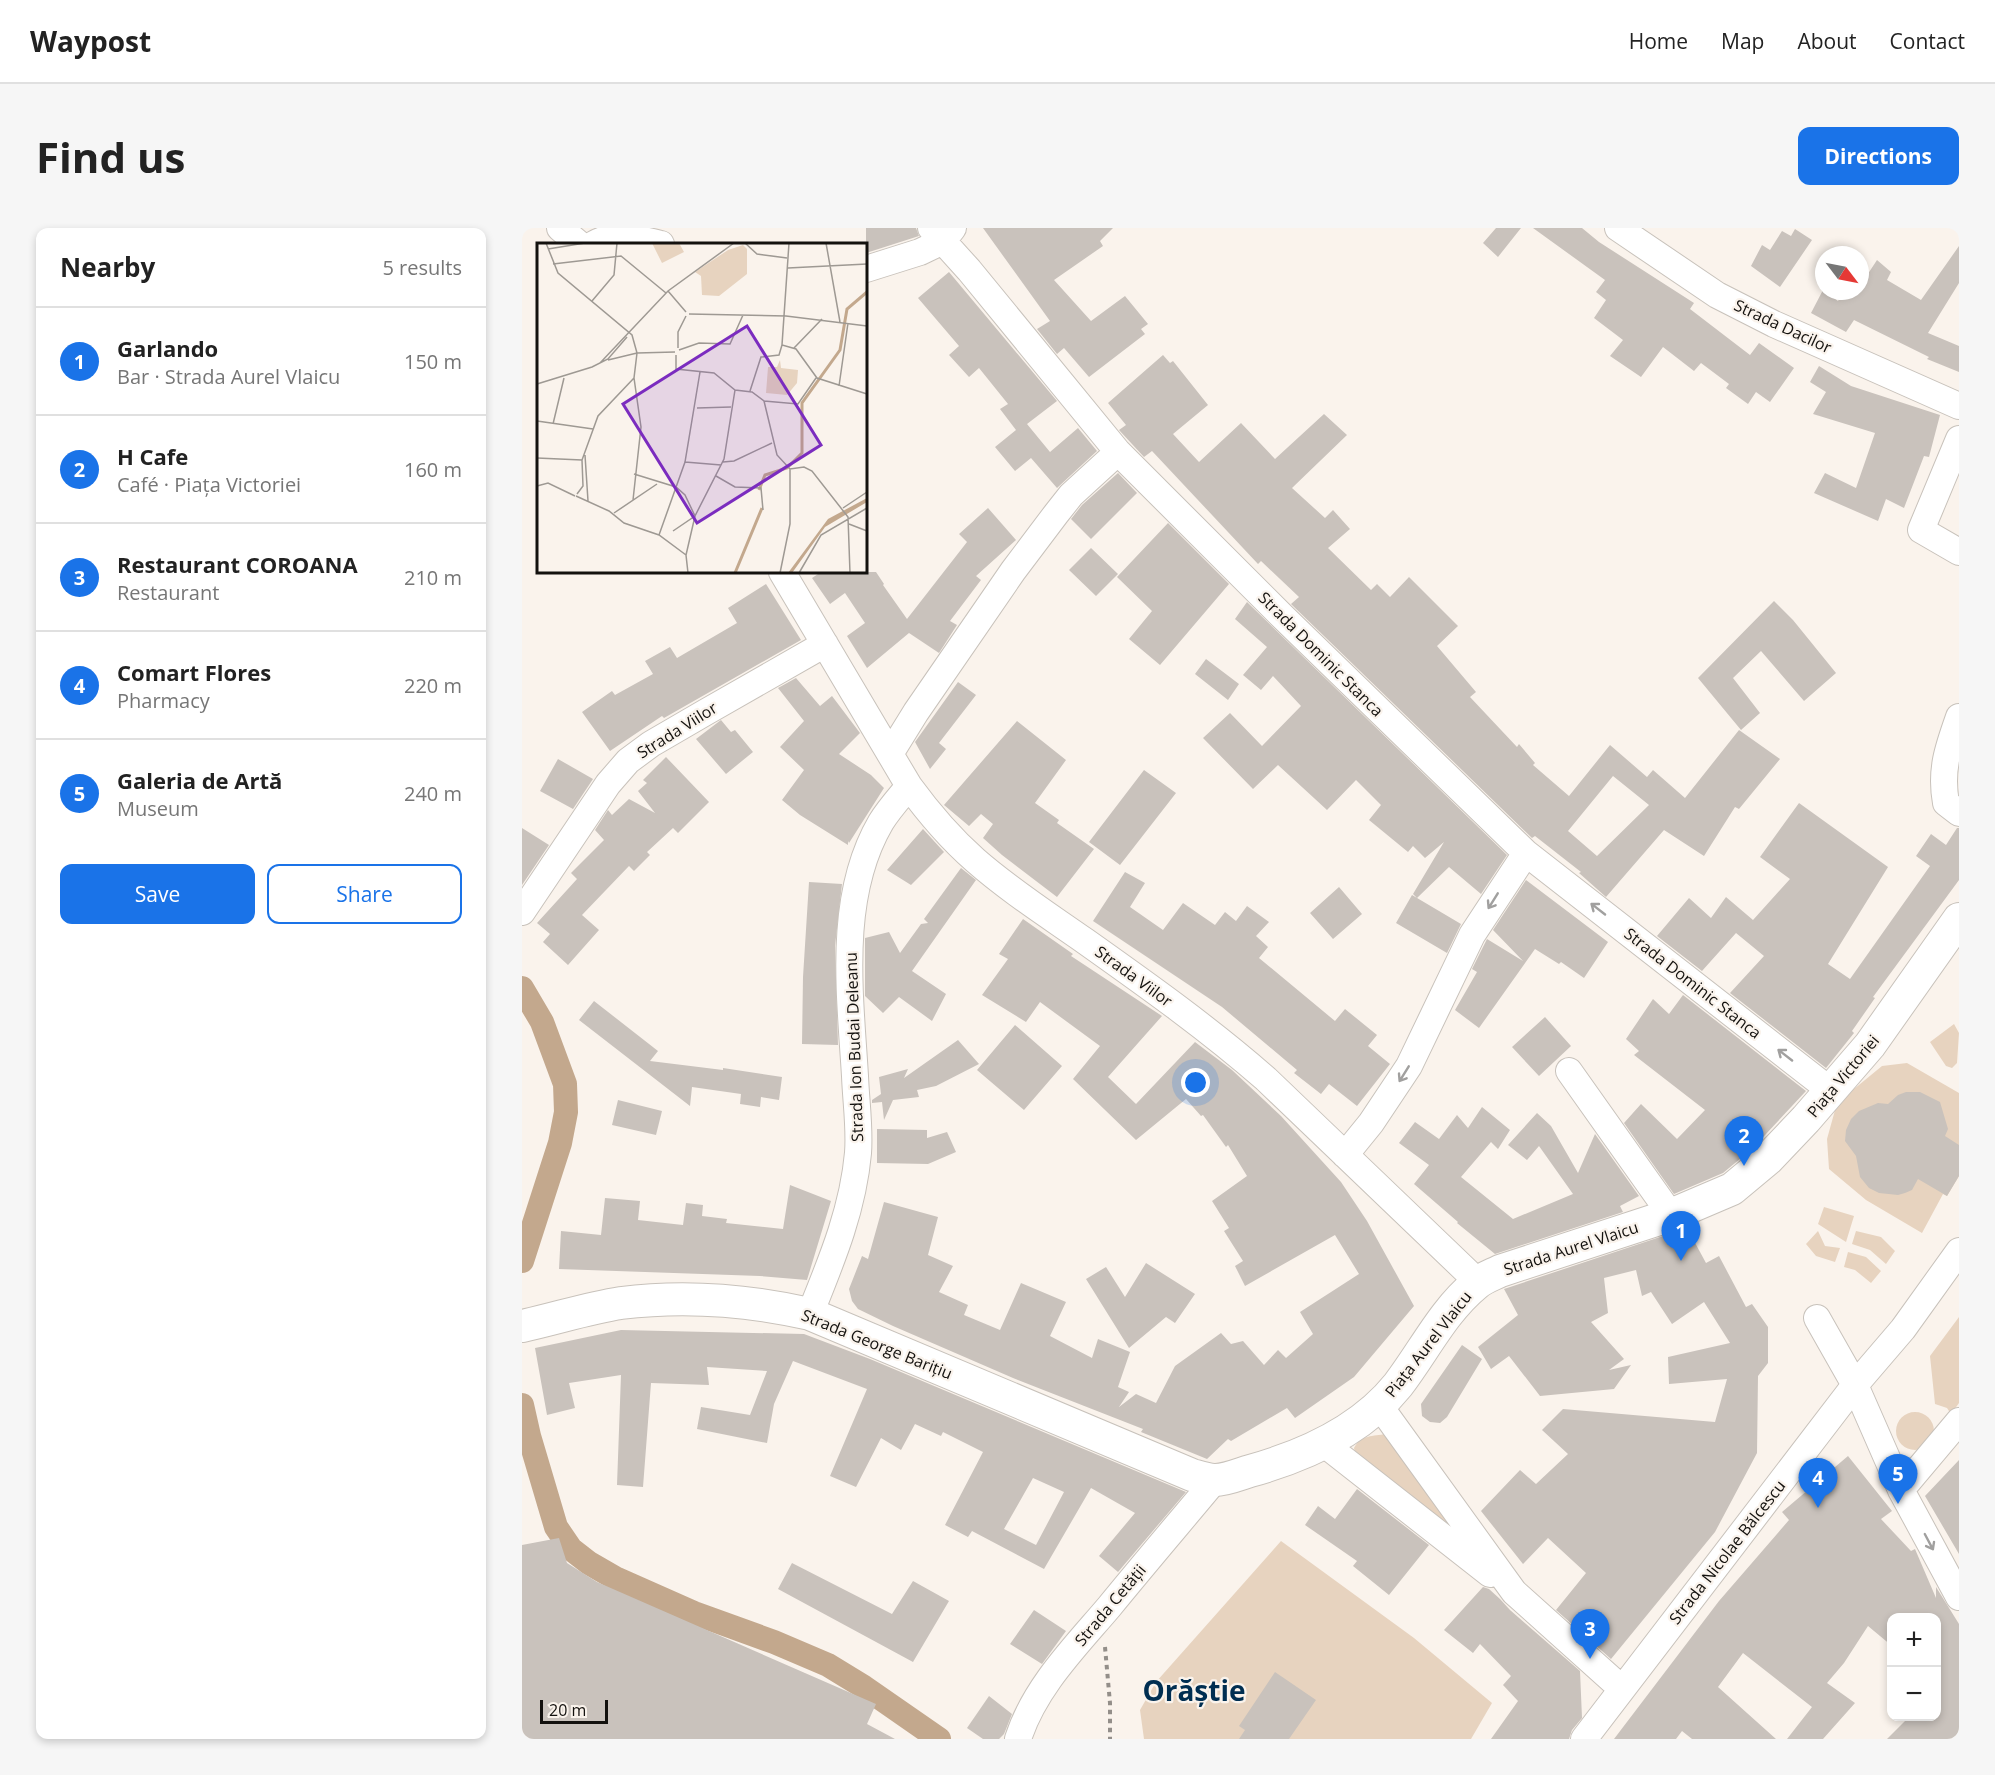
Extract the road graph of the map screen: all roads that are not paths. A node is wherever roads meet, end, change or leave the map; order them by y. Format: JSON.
{"nodes":[{"id":1,"x":561,"y":228,"type":"edge"},
{"id":2,"x":599,"y":228,"type":"edge"},
{"id":3,"x":1618,"y":228,"type":"edge"},
{"id":4,"x":942,"y":232,"type":"edge"},
{"id":5,"x":578,"y":243,"type":"edge"},
{"id":6,"x":590,"y":243,"type":"edge"},
{"id":7,"x":596,"y":243,"type":"edge"},
{"id":8,"x":655,"y":243,"type":"edge"},
{"id":9,"x":867,"y":269,"type":"edge"},
{"id":10,"x":1959,"y":406,"type":"edge"},
{"id":11,"x":1959,"y":439,"type":"edge"},
{"id":12,"x":1118,"y":452,"type":"junction"},
{"id":13,"x":1959,"y":552,"type":"edge"},
{"id":14,"x":783,"y":573,"type":"edge"},
{"id":15,"x":825,"y":644,"type":"junction"},
{"id":16,"x":1959,"y":717,"type":"edge"},
{"id":17,"x":890,"y":754,"type":"junction"},
{"id":18,"x":909,"y":786,"type":"junction"},
{"id":19,"x":1959,"y":813,"type":"edge"},
{"id":20,"x":1526,"y":853,"type":"junction"},
{"id":21,"x":522,"y":912,"type":"edge"},
{"id":22,"x":1959,"y":920,"type":"edge"},
{"id":23,"x":1949,"y":944,"type":"edge"},
{"id":24,"x":1569,"y":1071,"type":"dead end"},
{"id":25,"x":1832,"y":1091,"type":"junction"},
{"id":26,"x":1345,"y":1155,"type":"junction"},
{"id":27,"x":1732,"y":1189,"type":"joint"},
{"id":28,"x":1671,"y":1215,"type":"junction"},
{"id":29,"x":1959,"y":1251,"type":"edge"},
{"id":30,"x":1478,"y":1282,"type":"junction"},
{"id":31,"x":810,"y":1314,"type":"junction"},
{"id":32,"x":1817,"y":1318,"type":"dead end"},
{"id":33,"x":527,"y":1325,"type":"edge"},
{"id":34,"x":1855,"y":1385,"type":"junction"},
{"id":35,"x":1379,"y":1406,"type":"junction"},
{"id":36,"x":1959,"y":1421,"type":"edge"},
{"id":37,"x":1323,"y":1443,"type":"junction"},
{"id":38,"x":1215,"y":1480,"type":"junction"},
{"id":39,"x":1902,"y":1490,"type":"junction"},
{"id":40,"x":1514,"y":1592,"type":"junction"},
{"id":41,"x":1959,"y":1597,"type":"edge"},
{"id":42,"x":1621,"y":1688,"type":"junction"},
{"id":43,"x":1018,"y":1739,"type":"edge"},
{"id":44,"x":1584,"y":1739,"type":"edge"}],
"edges":[{"from":1,"to":5,"type":"street"},
{"from":2,"to":6,"type":"street"},
{"from":3,"to":10,"type":"street","name":"Strada Dacilor"},
{"from":4,"to":9,"type":"street","name":"Strada Dominic Stanca"},
{"from":4,"to":12,"type":"street","name":"Strada Dominic Stanca"},
{"from":7,"to":8,"type":"street"},
{"from":11,"to":13,"type":"street"},
{"from":12,"to":17,"type":"street"},
{"from":12,"to":20,"type":"street","name":"Strada Dominic Stanca"},
{"from":14,"to":15,"type":"street","name":"Strada Viilor"},
{"from":15,"to":17,"type":"street","name":"Strada Viilor"},
{"from":15,"to":21,"type":"street","name":"Strada Viilor"},
{"from":16,"to":19,"type":"street"},
{"from":17,"to":18,"type":"street","name":"Strada Viilor"},
{"from":18,"to":26,"type":"street","name":"Strada Viilor"},
{"from":18,"to":31,"type":"street","name":"Strada Ion Budai Deleanu"},
{"from":25,"to":20,"type":"street","name":"Strada Dominic Stanca","one_way":true},
{"from":20,"to":26,"type":"street","one_way":true},
{"from":22,"to":23,"type":"main road","name":"Piața Victoriei"},
{"from":23,"to":25,"type":"main road","name":"Piața Victoriei"},
{"from":24,"to":28,"type":"street"},
{"from":25,"to":27,"type":"main road","name":"Piața Victoriei"},
{"from":26,"to":30,"type":"street","name":"Strada Viilor"},
{"from":27,"to":28,"type":"main road","name":"Strada Aurel Vlaicu"},
{"from":28,"to":30,"type":"main road","name":"Strada Aurel Vlaicu"},
{"from":29,"to":34,"type":"street","name":"Strada Nicolae Bălcescu"},
{"from":30,"to":35,"type":"main road","name":"Piața Aurel Vlaicu"},
{"from":31,"to":33,"type":"main road","name":"Strada George Barițiu"},
{"from":31,"to":38,"type":"main road","name":"Strada George Barițiu"},
{"from":32,"to":34,"type":"street"},
{"from":34,"to":39,"type":"street"},
{"from":34,"to":42,"type":"street","name":"Strada Nicolae Bălcescu"},
{"from":35,"to":37,"type":"main road","name":"Piața Aurel Vlaicu"},
{"from":35,"to":40,"type":"street"},
{"from":36,"to":39,"type":"street"},
{"from":37,"to":38,"type":"main road","name":"Piața Aurel Vlaicu"},
{"from":37,"to":40,"type":"street"},
{"from":38,"to":43,"type":"street","name":"Strada Cetății"},
{"from":39,"to":41,"type":"street","one_way":true},
{"from":40,"to":42,"type":"street"},
{"from":42,"to":44,"type":"street","name":"Strada Nicolae Bălcescu"}]}
